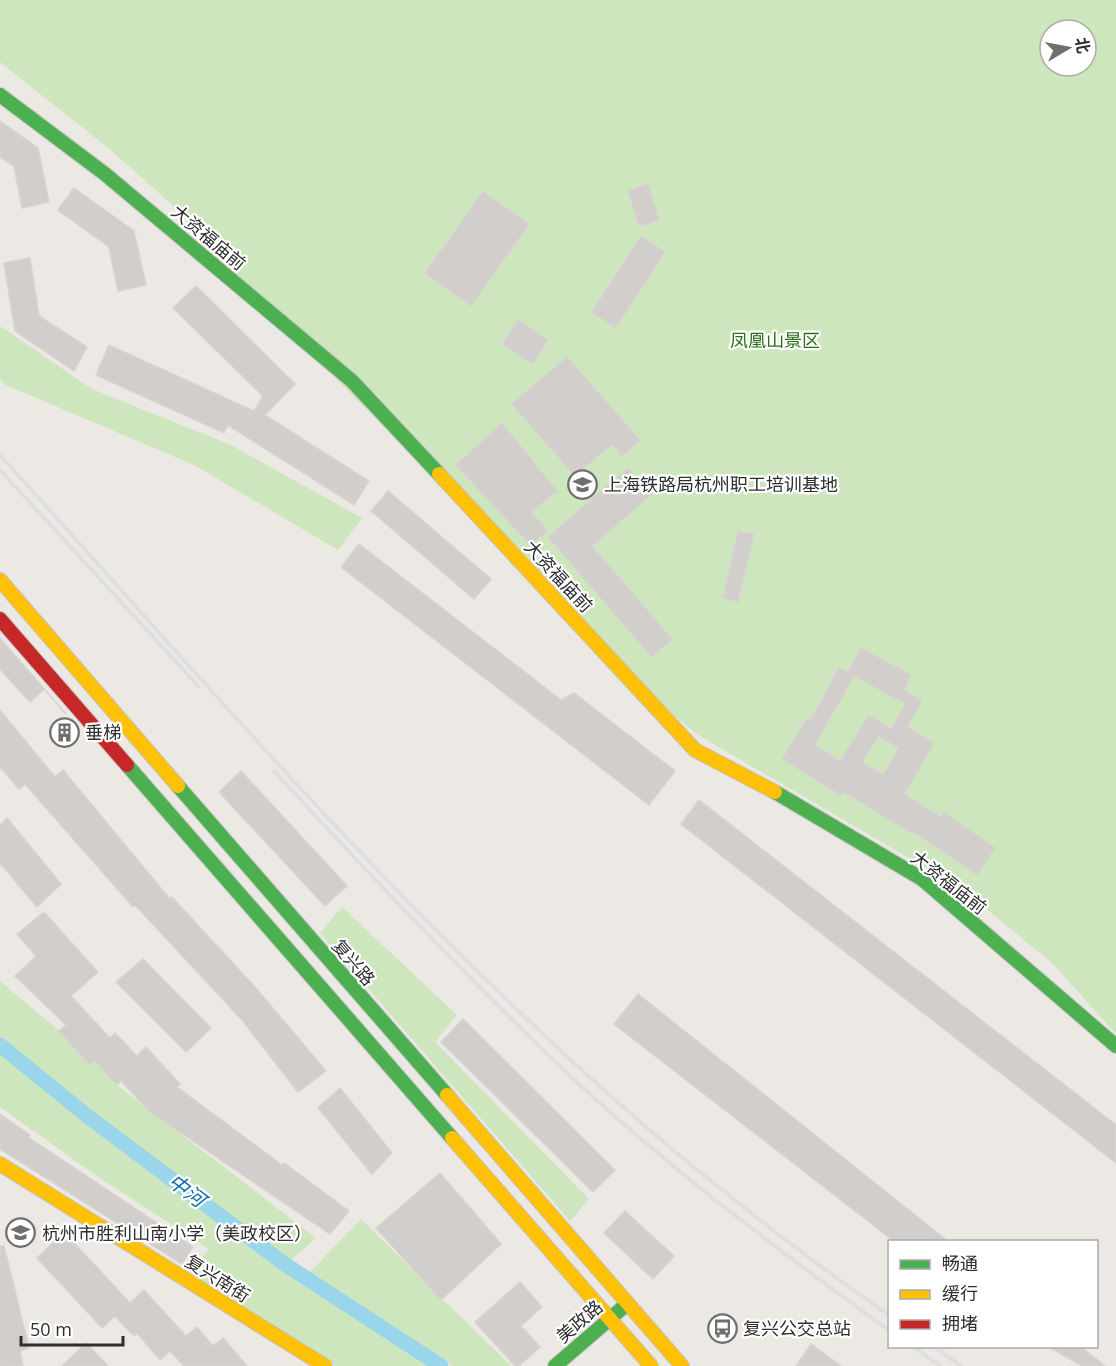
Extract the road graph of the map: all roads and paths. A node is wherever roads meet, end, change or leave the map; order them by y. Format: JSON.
{"nodes":[{"id":1,"x":0,"y":95,"type":"edge"},
{"id":2,"x":0,"y":580,"type":"edge"},
{"id":3,"x":18,"y":598,"type":"junction"},
{"id":4,"x":0,"y":613,"type":"edge"},
{"id":5,"x":0,"y":619,"type":"edge"},
{"id":6,"x":1116,"y":1046,"type":"edge"},
{"id":7,"x":0,"y":1164,"type":"edge"},
{"id":8,"x":627,"y":1304,"type":"junction"},
{"id":9,"x":609,"y":1317,"type":"junction"},
{"id":10,"x":325,"y":1366,"type":"edge"},
{"id":11,"x":555,"y":1366,"type":"edge"},
{"id":12,"x":651,"y":1366,"type":"edge"},
{"id":13,"x":682,"y":1366,"type":"edge"}],
"edges":[{"from":1,"to":6,"type":"main road","name":"大资福庙前"},
{"from":2,"to":3,"type":"main road","name":"复兴路"},
{"from":3,"to":4,"type":"main road"},
{"from":3,"to":8,"type":"main road","name":"复兴路"},
{"from":5,"to":9,"type":"main road"},
{"from":7,"to":10,"type":"main road","name":"复兴南街"},
{"from":8,"to":9,"type":"main road","name":"美政路"},
{"from":8,"to":13,"type":"main road","name":"复兴路"},
{"from":9,"to":11,"type":"main road","name":"美政路"},
{"from":9,"to":12,"type":"main road"}]}
